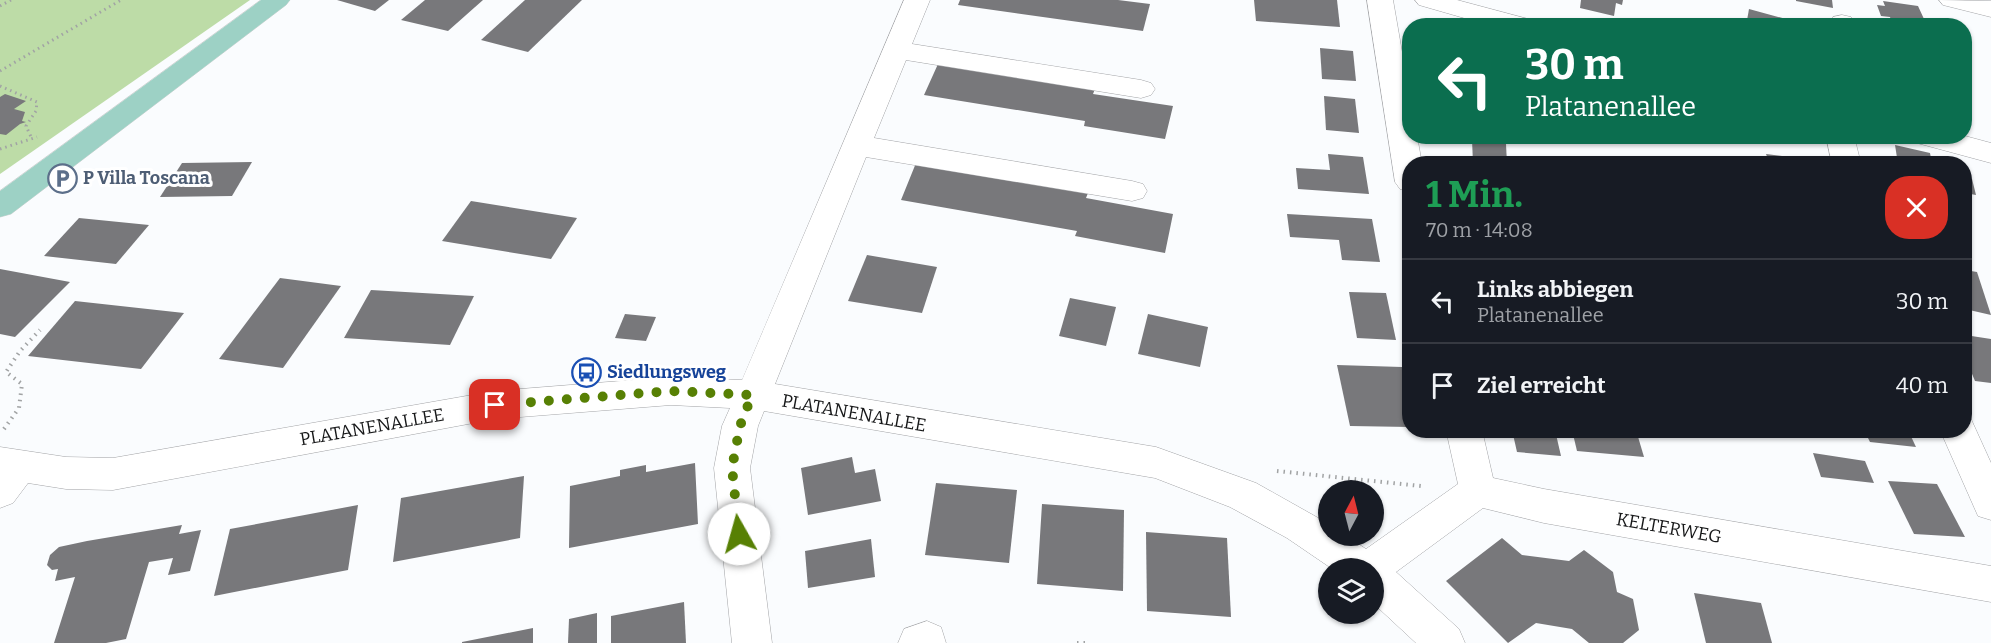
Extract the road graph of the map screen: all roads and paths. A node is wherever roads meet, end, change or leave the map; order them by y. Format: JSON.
{"nodes":[{"id":1,"x":11,"y":0,"type":"edge"},
{"id":2,"x":121,"y":0,"type":"edge"},
{"id":3,"x":278,"y":0,"type":"edge"},
{"id":4,"x":917,"y":0,"type":"edge"},
{"id":5,"x":1380,"y":0,"type":"edge"},
{"id":6,"x":1428,"y":0,"type":"edge"},
{"id":7,"x":1952,"y":0,"type":"edge"},
{"id":8,"x":0,"y":6,"type":"edge"},
{"id":9,"x":1991,"y":9,"type":"edge"},
{"id":10,"x":1494,"y":18,"type":"edge"},
{"id":11,"x":896,"y":50,"type":"junction"},
{"id":12,"x":0,"y":71,"type":"edge"},
{"id":13,"x":0,"y":86,"type":"edge"},
{"id":14,"x":1141,"y":89,"type":"dead end"},
{"id":15,"x":1402,"y":133,"type":"edge"},
{"id":16,"x":32,"y":139,"type":"dead end"},
{"id":17,"x":1957,"y":144,"type":"edge"},
{"id":18,"x":856,"y":146,"type":"junction"},
{"id":19,"x":1991,"y":153,"type":"edge"},
{"id":20,"x":1132,"y":191,"type":"dead end"},
{"id":21,"x":0,"y":206,"type":"edge"},
{"id":22,"x":40,"y":330,"type":"dead end"},
{"id":23,"x":752,"y":395,"type":"junction"},
{"id":24,"x":1466,"y":438,"type":"edge"},
{"id":25,"x":1962,"y":438,"type":"edge"},
{"id":26,"x":5,"y":463,"type":"edge"},
{"id":27,"x":1478,"y":491,"type":"junction"},
{"id":28,"x":1991,"y":504,"type":"edge"},
{"id":29,"x":1347,"y":558,"type":"edge"},
{"id":30,"x":1384,"y":559,"type":"edge"},
{"id":31,"x":1991,"y":584,"type":"edge"},
{"id":32,"x":1384,"y":587,"type":"edge"},
{"id":33,"x":752,"y":643,"type":"edge"},
{"id":34,"x":1077,"y":643,"type":"edge"},
{"id":35,"x":1089,"y":643,"type":"edge"},
{"id":36,"x":1445,"y":643,"type":"edge"}],
"edges":[{"from":1,"to":8,"type":"path"},
{"from":2,"to":12,"type":"path"},
{"from":3,"to":21,"type":"main road"},
{"from":4,"to":11,"type":"street"},
{"from":5,"to":15,"type":"street"},
{"from":6,"to":10,"type":"street"},
{"from":7,"to":9,"type":"street"},
{"from":11,"to":14,"type":"street"},
{"from":11,"to":18,"type":"street"},
{"from":13,"to":16,"type":"path"},
{"from":17,"to":19,"type":"street"},
{"from":18,"to":20,"type":"street"},
{"from":18,"to":23,"type":"street"},
{"from":22,"to":26,"type":"path"},
{"from":23,"to":26,"type":"street","name":"PLATANENALLEE"},
{"from":23,"to":29,"type":"street","name":"PLATANENALLEE"},
{"from":23,"to":33,"type":"street"},
{"from":24,"to":27,"type":"street"},
{"from":25,"to":28,"type":"street"},
{"from":27,"to":30,"type":"street"},
{"from":27,"to":31,"type":"street","name":"KELTERWEG"},
{"from":32,"to":36,"type":"street"},
{"from":34,"to":35,"type":"path"}]}
